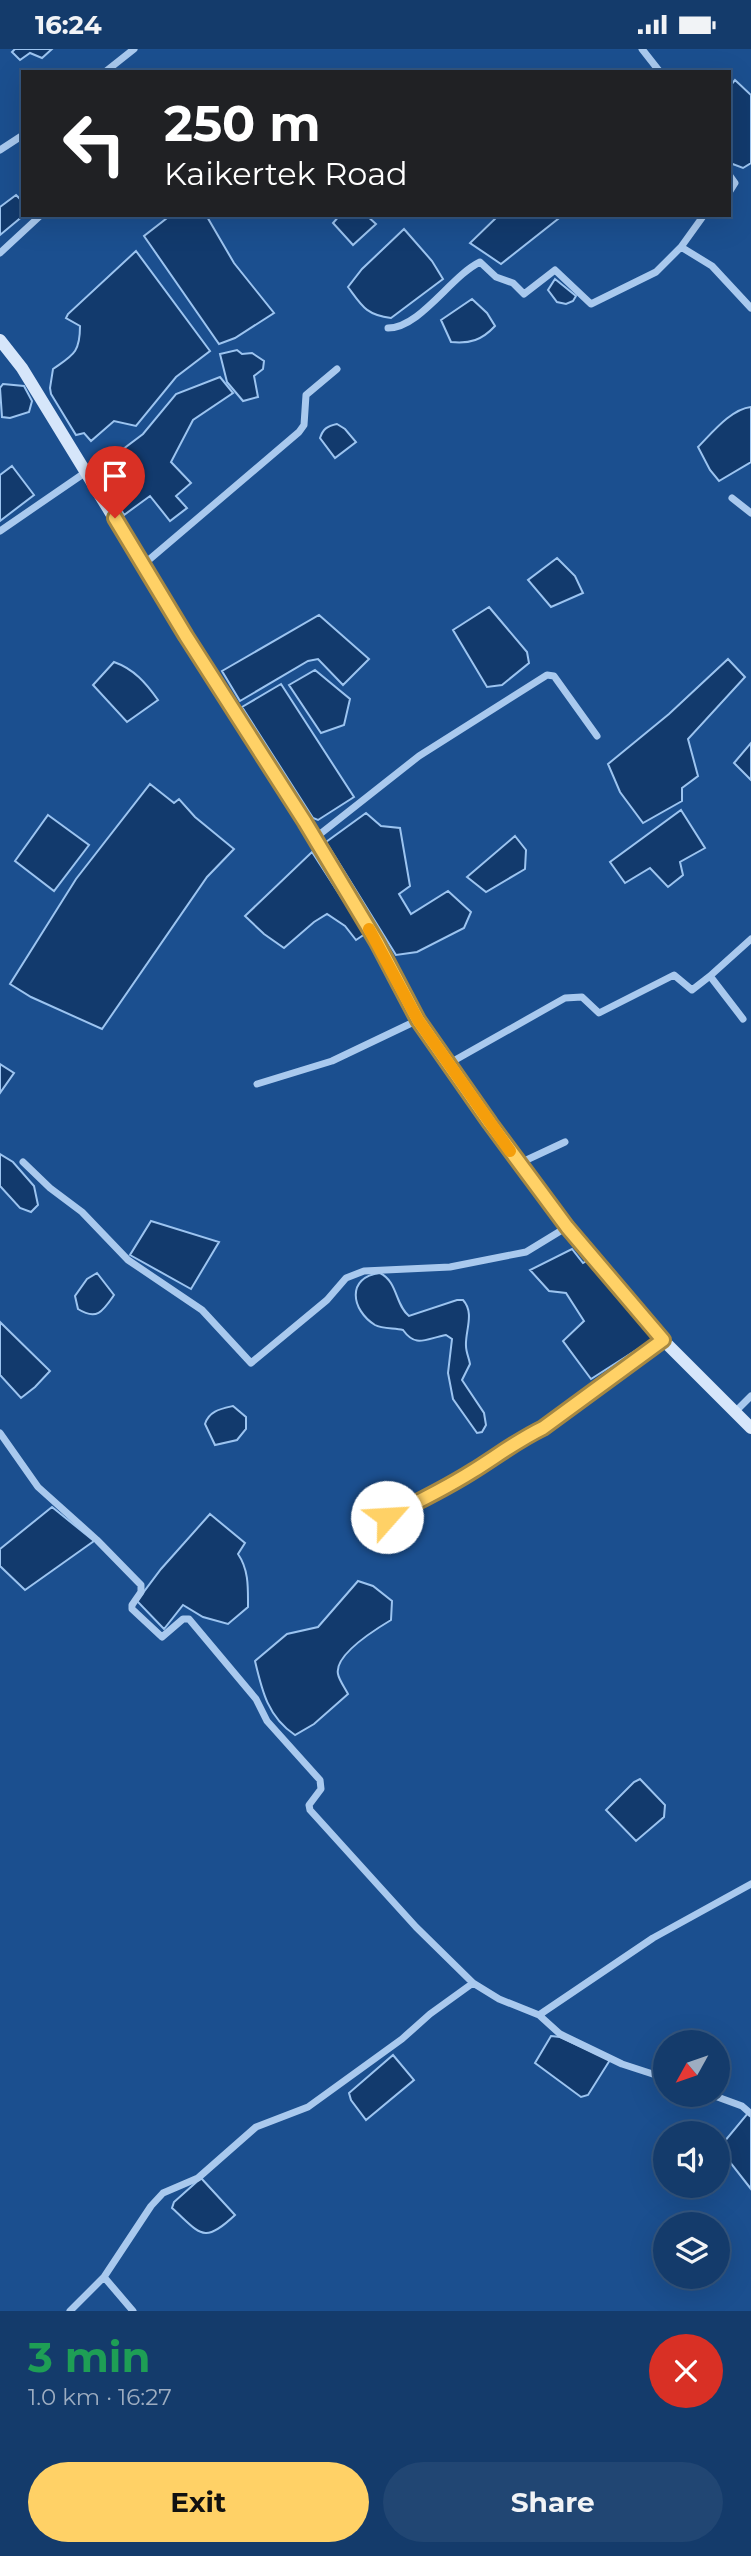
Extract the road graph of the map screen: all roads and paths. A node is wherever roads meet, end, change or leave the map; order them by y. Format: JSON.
{"nodes":[{"id":1,"x":134,"y":49,"type":"edge"},
{"id":2,"x":642,"y":49,"type":"edge"},
{"id":3,"x":108,"y":70,"type":"edge"},
{"id":4,"x":658,"y":70,"type":"edge"},
{"id":5,"x":21,"y":136,"type":"edge"},
{"id":6,"x":0,"y":150,"type":"edge"},
{"id":7,"x":39,"y":217,"type":"edge"},
{"id":8,"x":703,"y":217,"type":"edge"},
{"id":9,"x":681,"y":247,"type":"junction"},
{"id":10,"x":0,"y":253,"type":"edge"},
{"id":11,"x":751,"y":308,"type":"edge"},
{"id":12,"x":388,"y":328,"type":"dead end"},
{"id":13,"x":0,"y":340,"type":"edge"},
{"id":14,"x":337,"y":369,"type":"dead end"},
{"id":15,"x":86,"y":472,"type":"junction"},
{"id":16,"x":732,"y":498,"type":"dead end"},
{"id":17,"x":751,"y":513,"type":"edge"},
{"id":18,"x":0,"y":531,"type":"edge"},
{"id":19,"x":144,"y":564,"type":"junction"},
{"id":20,"x":597,"y":736,"type":"dead end"},
{"id":21,"x":315,"y":838,"type":"junction"},
{"id":22,"x":751,"y":939,"type":"edge"},
{"id":23,"x":710,"y":977,"type":"junction"},
{"id":24,"x":743,"y":1019,"type":"dead end"},
{"id":25,"x":418,"y":1020,"type":"junction"},
{"id":26,"x":448,"y":1064,"type":"junction"},
{"id":27,"x":257,"y":1084,"type":"dead end"},
{"id":28,"x":565,"y":1142,"type":"dead end"},
{"id":29,"x":23,"y":1162,"type":"dead end"},
{"id":30,"x":520,"y":1163,"type":"junction"},
{"id":31,"x":567,"y":1227,"type":"junction"},
{"id":32,"x":663,"y":1340,"type":"junction"},
{"id":33,"x":751,"y":1397,"type":"edge"},
{"id":34,"x":734,"y":1412,"type":"junction"},
{"id":35,"x":751,"y":1428,"type":"edge"},
{"id":36,"x":0,"y":1433,"type":"edge"},
{"id":37,"x":387,"y":1517,"type":"dead end"},
{"id":38,"x":751,"y":1884,"type":"edge"},
{"id":39,"x":473,"y":1983,"type":"junction"},
{"id":40,"x":539,"y":2015,"type":"junction"},
{"id":41,"x":653,"y":2074,"type":"edge"},
{"id":42,"x":730,"y":2102,"type":"edge"},
{"id":43,"x":751,"y":2114,"type":"edge"},
{"id":44,"x":104,"y":2277,"type":"junction"},
{"id":45,"x":69,"y":2311,"type":"edge"},
{"id":46,"x":133,"y":2311,"type":"edge"}],
"edges":[{"from":1,"to":3,"type":"street"},
{"from":2,"to":4,"type":"street"},
{"from":5,"to":6,"type":"street"},
{"from":7,"to":10,"type":"street"},
{"from":8,"to":9,"type":"street"},
{"from":9,"to":11,"type":"street"},
{"from":9,"to":12,"type":"street"},
{"from":13,"to":15,"type":"main road"},
{"from":14,"to":19,"type":"street"},
{"from":15,"to":18,"type":"street"},
{"from":15,"to":19,"type":"main road"},
{"from":16,"to":17,"type":"street"},
{"from":19,"to":21,"type":"main road"},
{"from":20,"to":21,"type":"street"},
{"from":21,"to":25,"type":"main road"},
{"from":22,"to":23,"type":"street"},
{"from":23,"to":24,"type":"street"},
{"from":23,"to":26,"type":"street"},
{"from":25,"to":26,"type":"main road"},
{"from":25,"to":27,"type":"street"},
{"from":26,"to":30,"type":"main road"},
{"from":28,"to":30,"type":"street"},
{"from":29,"to":31,"type":"street"},
{"from":30,"to":31,"type":"main road"},
{"from":31,"to":32,"type":"main road"},
{"from":32,"to":34,"type":"main road"},
{"from":32,"to":37,"type":"street"},
{"from":33,"to":34,"type":"street"},
{"from":34,"to":35,"type":"main road"},
{"from":36,"to":39,"type":"street"},
{"from":38,"to":40,"type":"street"},
{"from":39,"to":40,"type":"street"},
{"from":39,"to":44,"type":"street"},
{"from":40,"to":41,"type":"street"},
{"from":42,"to":43,"type":"street"},
{"from":44,"to":45,"type":"street"},
{"from":44,"to":46,"type":"street"}]}
